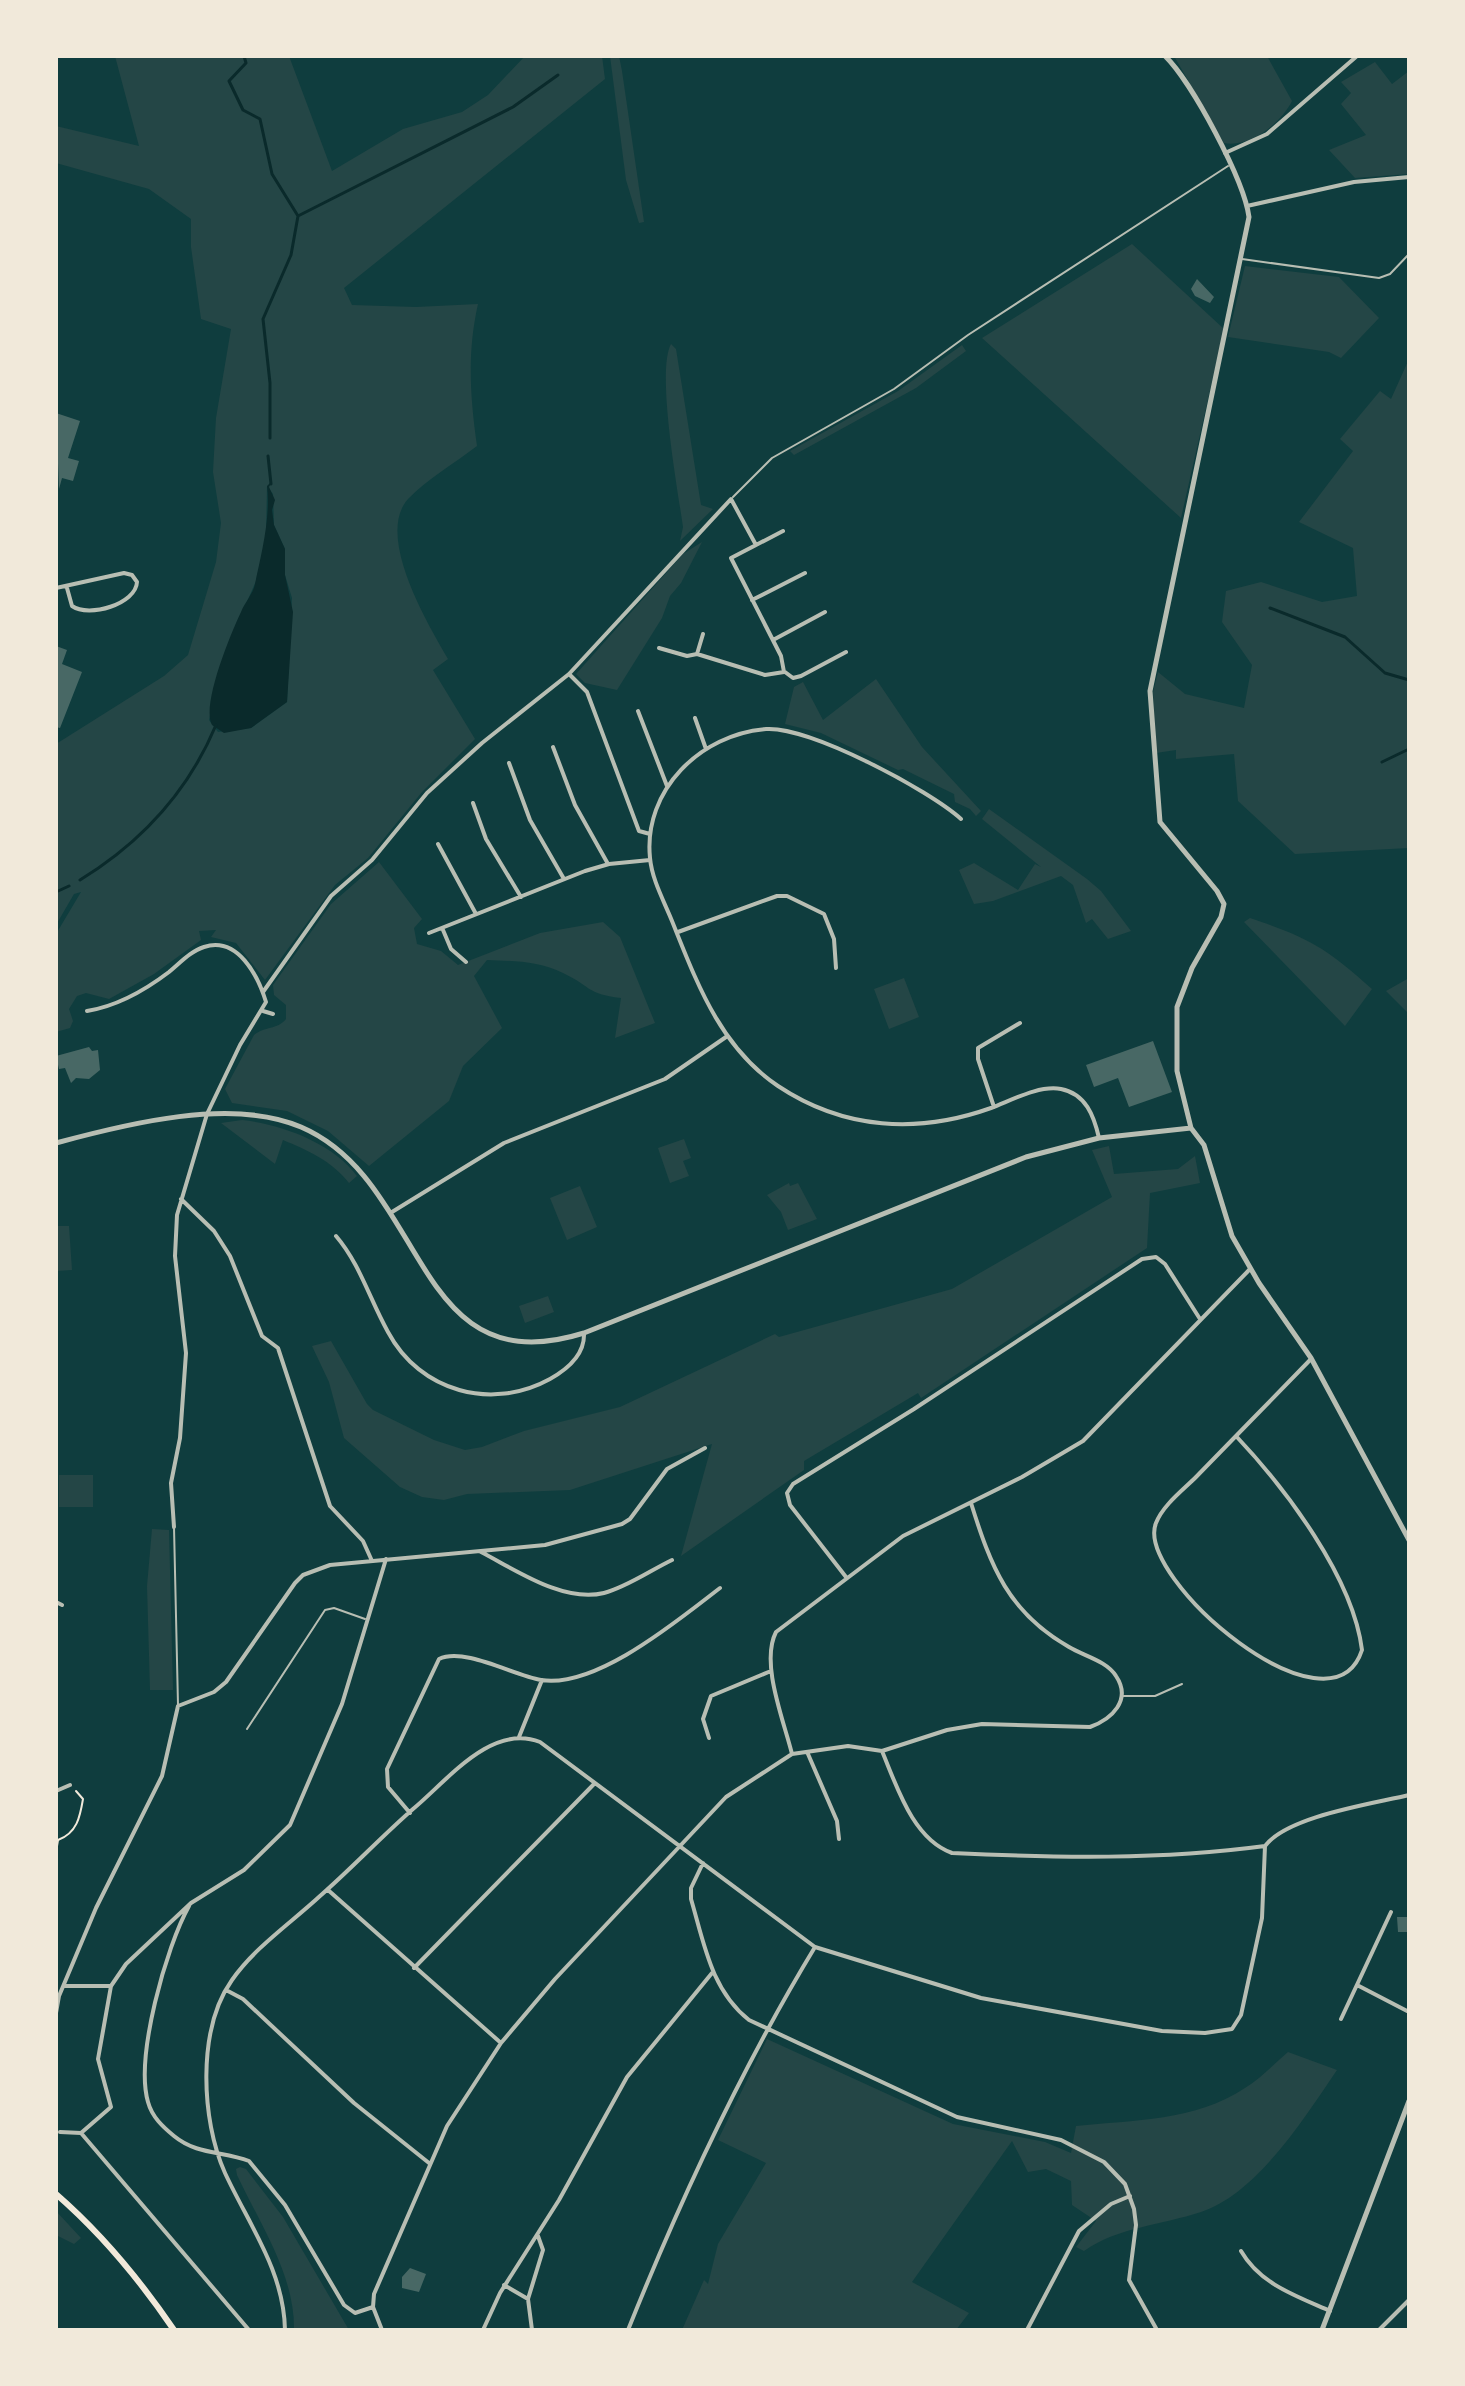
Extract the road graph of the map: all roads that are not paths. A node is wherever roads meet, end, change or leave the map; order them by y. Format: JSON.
{"nodes":[{"id":1,"x":1165,"y":56,"type":"edge"},
{"id":2,"x":1357,"y":56,"type":"edge"},
{"id":3,"x":1223,"y":154,"type":"junction"},
{"id":4,"x":1229,"y":165,"type":"junction"},
{"id":5,"x":1409,"y":177,"type":"edge"},
{"id":6,"x":1247,"y":206,"type":"junction"},
{"id":7,"x":1409,"y":254,"type":"edge"},
{"id":8,"x":1242,"y":259,"type":"junction"},
{"id":9,"x":731,"y":499,"type":"junction"},
{"id":10,"x":783,"y":531,"type":"dead end"},
{"id":11,"x":756,"y":545,"type":"junction"},
{"id":12,"x":805,"y":573,"type":"dead end"},
{"id":13,"x":56,"y":588,"type":"edge"},
{"id":14,"x":67,"y":588,"type":"junction"},
{"id":15,"x":752,"y":600,"type":"junction"},
{"id":16,"x":825,"y":612,"type":"dead end"},
{"id":17,"x":703,"y":634,"type":"dead end"},
{"id":18,"x":773,"y":640,"type":"junction"},
{"id":19,"x":659,"y":648,"type":"dead end"},
{"id":20,"x":846,"y":652,"type":"dead end"},
{"id":21,"x":697,"y":654,"type":"junction"},
{"id":22,"x":784,"y":672,"type":"junction"},
{"id":23,"x":569,"y":674,"type":"junction"},
{"id":24,"x":638,"y":711,"type":"dead end"},
{"id":25,"x":695,"y":718,"type":"dead end"},
{"id":26,"x":553,"y":747,"type":"dead end"},
{"id":27,"x":706,"y":749,"type":"junction"},
{"id":28,"x":509,"y":763,"type":"dead end"},
{"id":29,"x":667,"y":786,"type":"junction"},
{"id":30,"x":473,"y":803,"type":"dead end"},
{"id":31,"x":961,"y":819,"type":"dead end"},
{"id":32,"x":650,"y":834,"type":"junction"},
{"id":33,"x":438,"y":844,"type":"dead end"},
{"id":34,"x":650,"y":860,"type":"junction"},
{"id":35,"x":609,"y":864,"type":"junction"},
{"id":36,"x":564,"y":879,"type":"junction"},
{"id":37,"x":521,"y":897,"type":"junction"},
{"id":38,"x":476,"y":914,"type":"junction"},
{"id":39,"x":443,"y":930,"type":"junction"},
{"id":40,"x":677,"y":932,"type":"junction"},
{"id":41,"x":429,"y":933,"type":"dead end"},
{"id":42,"x":466,"y":962,"type":"dead end"},
{"id":43,"x":836,"y":968,"type":"dead end"},
{"id":44,"x":263,"y":992,"type":"junction"},
{"id":45,"x":87,"y":1011,"type":"dead end"},
{"id":46,"x":263,"y":1011,"type":"junction"},
{"id":47,"x":273,"y":1014,"type":"dead end"},
{"id":48,"x":1020,"y":1023,"type":"dead end"},
{"id":49,"x":726,"y":1037,"type":"junction"},
{"id":50,"x":994,"y":1107,"type":"junction"},
{"id":51,"x":207,"y":1114,"type":"junction"},
{"id":52,"x":1191,"y":1128,"type":"junction"},
{"id":53,"x":1099,"y":1138,"type":"junction"},
{"id":54,"x":56,"y":1143,"type":"edge"},
{"id":55,"x":181,"y":1199,"type":"junction"},
{"id":56,"x":392,"y":1212,"type":"junction"},
{"id":57,"x":336,"y":1236,"type":"dead end"},
{"id":58,"x":1250,"y":1269,"type":"junction"},
{"id":59,"x":1200,"y":1319,"type":"junction"},
{"id":60,"x":584,"y":1333,"type":"junction"},
{"id":61,"x":1311,"y":1358,"type":"junction"},
{"id":62,"x":1236,"y":1436,"type":"junction"},
{"id":63,"x":705,"y":1448,"type":"dead end"},
{"id":64,"x":971,"y":1503,"type":"junction"},
{"id":65,"x":174,"y":1527,"type":"joint"},
{"id":66,"x":1409,"y":1540,"type":"edge"},
{"id":67,"x":479,"y":1551,"type":"junction"},
{"id":68,"x":386,"y":1559,"type":"junction"},
{"id":69,"x":672,"y":1560,"type":"dead end"},
{"id":70,"x":372,"y":1561,"type":"junction"},
{"id":71,"x":847,"y":1577,"type":"junction"},
{"id":72,"x":720,"y":1588,"type":"dead end"},
{"id":73,"x":365,"y":1619,"type":"junction"},
{"id":74,"x":771,"y":1671,"type":"junction"},
{"id":75,"x":542,"y":1680,"type":"junction"},
{"id":76,"x":1182,"y":1684,"type":"dead end"},
{"id":77,"x":1122,"y":1696,"type":"junction"},
{"id":78,"x":178,"y":1706,"type":"junction"},
{"id":79,"x":247,"y":1729,"type":"dead end"},
{"id":80,"x":519,"y":1737,"type":"junction"},
{"id":81,"x":709,"y":1738,"type":"dead end"},
{"id":82,"x":882,"y":1751,"type":"junction"},
{"id":83,"x":792,"y":1754,"type":"junction"},
{"id":84,"x":808,"y":1754,"type":"junction"},
{"id":85,"x":595,"y":1783,"type":"junction"},
{"id":86,"x":70,"y":1785,"type":"road end"},
{"id":87,"x":56,"y":1791,"type":"edge"},
{"id":88,"x":1409,"y":1795,"type":"edge"},
{"id":89,"x":410,"y":1813,"type":"junction"},
{"id":90,"x":839,"y":1839,"type":"dead end"},
{"id":91,"x":1265,"y":1846,"type":"junction"},
{"id":92,"x":681,"y":1847,"type":"junction"},
{"id":93,"x":703,"y":1863,"type":"junction"},
{"id":94,"x":328,"y":1890,"type":"junction"},
{"id":95,"x":191,"y":1903,"type":"junction"},
{"id":96,"x":1391,"y":1912,"type":"dead end"},
{"id":97,"x":815,"y":1947,"type":"junction"},
{"id":98,"x":414,"y":1968,"type":"junction"},
{"id":99,"x":712,"y":1973,"type":"junction"},
{"id":100,"x":1357,"y":1985,"type":"junction"},
{"id":101,"x":64,"y":1986,"type":"junction"},
{"id":102,"x":111,"y":1986,"type":"junction"},
{"id":103,"x":226,"y":1990,"type":"junction"},
{"id":104,"x":58,"y":1997,"type":"edge"},
{"id":105,"x":1409,"y":2012,"type":"edge"},
{"id":106,"x":56,"y":2013,"type":"edge"},
{"id":107,"x":1341,"y":2019,"type":"dead end"},
{"id":108,"x":767,"y":2031,"type":"junction"},
{"id":109,"x":501,"y":2043,"type":"junction"},
{"id":110,"x":1409,"y":2101,"type":"edge"},
{"id":111,"x":60,"y":2132,"type":"dead end"},
{"id":112,"x":81,"y":2133,"type":"junction"},
{"id":113,"x":219,"y":2155,"type":"junction"},
{"id":114,"x":429,"y":2163,"type":"junction"},
{"id":115,"x":56,"y":2194,"type":"edge"},
{"id":116,"x":1130,"y":2196,"type":"junction"},
{"id":117,"x":538,"y":2235,"type":"junction"},
{"id":118,"x":1241,"y":2251,"type":"dead end"},
{"id":119,"x":504,"y":2285,"type":"junction"},
{"id":120,"x":528,"y":2299,"type":"junction"},
{"id":121,"x":1409,"y":2300,"type":"edge"},
{"id":122,"x":373,"y":2307,"type":"junction"},
{"id":123,"x":1330,"y":2311,"type":"junction"},
{"id":124,"x":174,"y":2330,"type":"edge"},
{"id":125,"x":249,"y":2330,"type":"edge"},
{"id":126,"x":285,"y":2330,"type":"edge"},
{"id":127,"x":382,"y":2330,"type":"edge"},
{"id":128,"x":483,"y":2330,"type":"edge"},
{"id":129,"x":532,"y":2330,"type":"edge"},
{"id":130,"x":628,"y":2330,"type":"edge"},
{"id":131,"x":1027,"y":2330,"type":"edge"},
{"id":132,"x":1157,"y":2330,"type":"edge"},
{"id":133,"x":1322,"y":2330,"type":"edge"},
{"id":134,"x":1379,"y":2330,"type":"edge"}],
"edges":[{"from":1,"to":3,"type":"street"},
{"from":2,"to":3,"type":"street"},
{"from":3,"to":4,"type":"street"},
{"from":4,"to":6,"type":"street"},
{"from":4,"to":9,"type":"lane"},
{"from":5,"to":6,"type":"street"},
{"from":6,"to":8,"type":"street"},
{"from":7,"to":8,"type":"lane"},
{"from":8,"to":52,"type":"street"},
{"from":9,"to":11,"type":"street"},
{"from":9,"to":23,"type":"street"},
{"from":10,"to":11,"type":"street"},
{"from":11,"to":15,"type":"street"},
{"from":12,"to":15,"type":"street"},
{"from":13,"to":14,"type":"street"},
{"from":14,"to":14,"type":"street"},
{"from":15,"to":18,"type":"street"},
{"from":16,"to":18,"type":"street"},
{"from":17,"to":21,"type":"street"},
{"from":18,"to":22,"type":"street"},
{"from":19,"to":21,"type":"street"},
{"from":20,"to":22,"type":"street"},
{"from":21,"to":22,"type":"street"},
{"from":23,"to":32,"type":"street"},
{"from":23,"to":44,"type":"street"},
{"from":24,"to":29,"type":"street"},
{"from":25,"to":27,"type":"street"},
{"from":26,"to":35,"type":"street"},
{"from":27,"to":29,"type":"street"},
{"from":27,"to":31,"type":"street"},
{"from":28,"to":36,"type":"street"},
{"from":29,"to":32,"type":"street"},
{"from":30,"to":37,"type":"street"},
{"from":32,"to":34,"type":"street"},
{"from":33,"to":38,"type":"street"},
{"from":34,"to":35,"type":"street"},
{"from":34,"to":40,"type":"street"},
{"from":35,"to":36,"type":"street"},
{"from":36,"to":37,"type":"street"},
{"from":37,"to":38,"type":"street"},
{"from":38,"to":39,"type":"street"},
{"from":39,"to":41,"type":"street"},
{"from":39,"to":42,"type":"street"},
{"from":40,"to":43,"type":"street"},
{"from":40,"to":49,"type":"street"},
{"from":44,"to":45,"type":"street"},
{"from":44,"to":46,"type":"street"},
{"from":46,"to":47,"type":"street"},
{"from":46,"to":51,"type":"street"},
{"from":48,"to":50,"type":"street"},
{"from":49,"to":50,"type":"street"},
{"from":49,"to":56,"type":"street"},
{"from":50,"to":53,"type":"street"},
{"from":51,"to":54,"type":"street"},
{"from":51,"to":55,"type":"street"},
{"from":51,"to":56,"type":"street"},
{"from":52,"to":53,"type":"street"},
{"from":52,"to":58,"type":"street"},
{"from":53,"to":60,"type":"street"},
{"from":55,"to":65,"type":"street"},
{"from":55,"to":70,"type":"street"},
{"from":56,"to":60,"type":"street"},
{"from":57,"to":60,"type":"street"},
{"from":58,"to":59,"type":"street"},
{"from":58,"to":61,"type":"street"},
{"from":59,"to":64,"type":"street"},
{"from":59,"to":71,"type":"street"},
{"from":61,"to":62,"type":"street"},
{"from":61,"to":66,"type":"street"},
{"from":62,"to":62,"type":"street"},
{"from":63,"to":67,"type":"street"},
{"from":64,"to":71,"type":"street"},
{"from":64,"to":77,"type":"street"},
{"from":65,"to":78,"type":"lane"},
{"from":67,"to":68,"type":"street"},
{"from":67,"to":69,"type":"street"},
{"from":68,"to":70,"type":"street"},
{"from":68,"to":73,"type":"street"},
{"from":70,"to":78,"type":"street"},
{"from":71,"to":74,"type":"street"},
{"from":72,"to":75,"type":"street"},
{"from":73,"to":79,"type":"lane"},
{"from":73,"to":95,"type":"street"},
{"from":74,"to":81,"type":"street"},
{"from":74,"to":83,"type":"street"},
{"from":75,"to":80,"type":"street"},
{"from":75,"to":89,"type":"street"},
{"from":76,"to":77,"type":"lane"},
{"from":77,"to":82,"type":"street"},
{"from":78,"to":101,"type":"street"},
{"from":80,"to":85,"type":"street"},
{"from":80,"to":89,"type":"street"},
{"from":82,"to":84,"type":"street"},
{"from":82,"to":91,"type":"street"},
{"from":83,"to":84,"type":"street"},
{"from":83,"to":92,"type":"street"},
{"from":84,"to":90,"type":"street"},
{"from":85,"to":92,"type":"street"},
{"from":85,"to":98,"type":"street"},
{"from":86,"to":87,"type":"street"},
{"from":88,"to":91,"type":"street"},
{"from":89,"to":94,"type":"street"},
{"from":91,"to":97,"type":"street"},
{"from":92,"to":93,"type":"street"},
{"from":92,"to":109,"type":"street"},
{"from":93,"to":97,"type":"street"},
{"from":93,"to":99,"type":"street"},
{"from":94,"to":98,"type":"street"},
{"from":94,"to":103,"type":"street"},
{"from":95,"to":102,"type":"street"},
{"from":95,"to":113,"type":"street"},
{"from":96,"to":100,"type":"street"},
{"from":97,"to":108,"type":"street"},
{"from":98,"to":109,"type":"street"},
{"from":99,"to":108,"type":"street"},
{"from":99,"to":117,"type":"street"},
{"from":100,"to":105,"type":"street"},
{"from":100,"to":107,"type":"street"},
{"from":101,"to":102,"type":"street"},
{"from":101,"to":104,"type":"street"},
{"from":102,"to":112,"type":"street"},
{"from":103,"to":113,"type":"street"},
{"from":103,"to":114,"type":"street"},
{"from":104,"to":106,"type":"street"},
{"from":108,"to":116,"type":"street"},
{"from":108,"to":130,"type":"street"},
{"from":109,"to":114,"type":"street"},
{"from":110,"to":123,"type":"street"},
{"from":111,"to":112,"type":"street"},
{"from":112,"to":125,"type":"street"},
{"from":113,"to":122,"type":"street"},
{"from":113,"to":126,"type":"street"},
{"from":114,"to":122,"type":"street"},
{"from":115,"to":124,"type":"main road"},
{"from":116,"to":131,"type":"street"},
{"from":116,"to":132,"type":"street"},
{"from":117,"to":119,"type":"street"},
{"from":117,"to":120,"type":"street"},
{"from":118,"to":123,"type":"street"},
{"from":119,"to":120,"type":"street"},
{"from":119,"to":128,"type":"street"},
{"from":120,"to":129,"type":"street"},
{"from":121,"to":134,"type":"street"},
{"from":122,"to":127,"type":"street"},
{"from":123,"to":133,"type":"street"}]}
